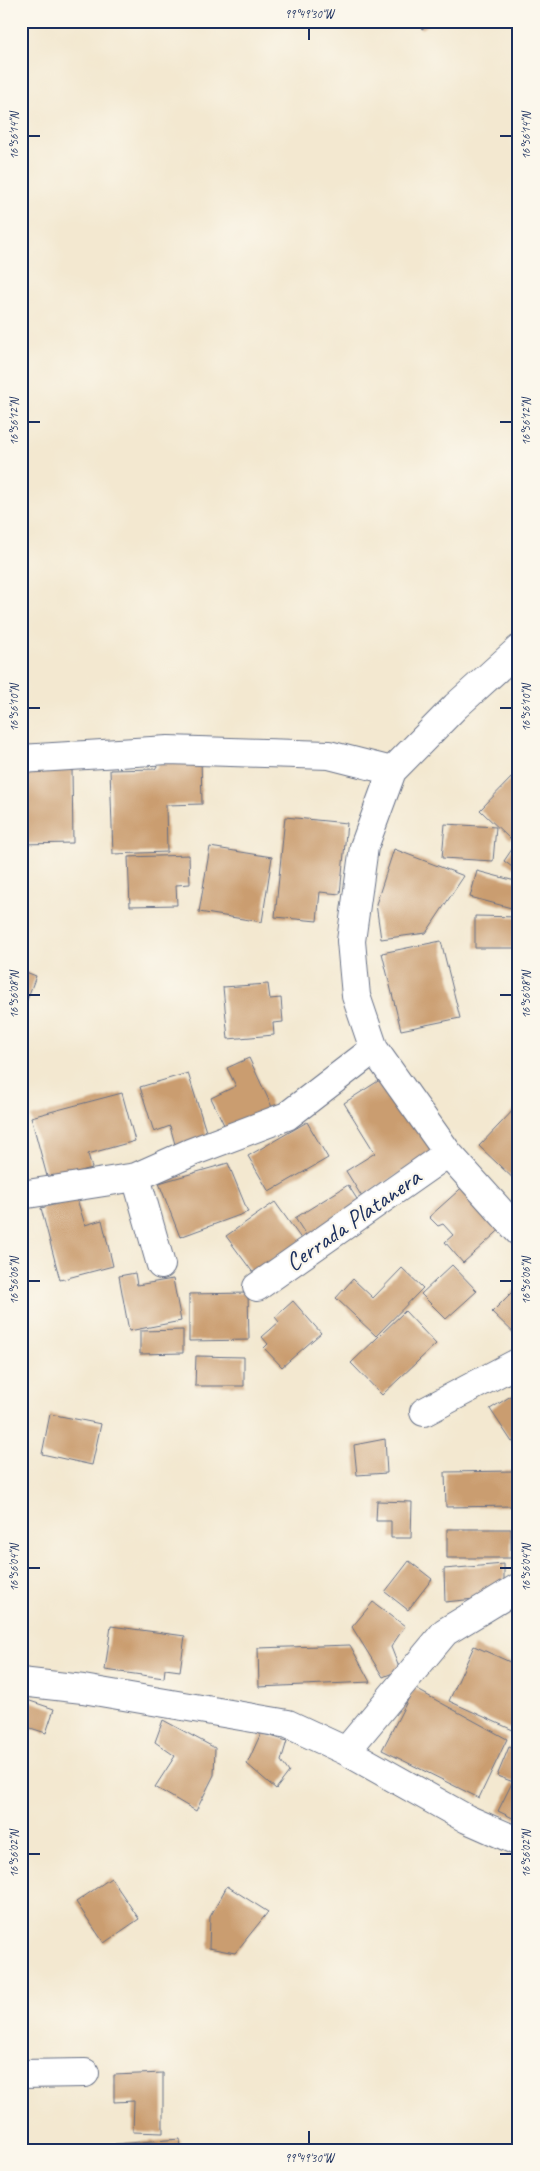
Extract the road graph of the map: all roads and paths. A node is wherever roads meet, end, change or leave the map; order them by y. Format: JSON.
{"nodes":[{"id":1,"x":519,"y":649,"type":"edge"},
{"id":2,"x":21,"y":759,"type":"edge"},
{"id":3,"x":392,"y":771,"type":"junction"},
{"id":4,"x":374,"y":1049,"type":"junction"},
{"id":5,"x":448,"y":1153,"type":"junction"},
{"id":6,"x":136,"y":1177,"type":"junction"},
{"id":7,"x":21,"y":1195,"type":"edge"},
{"id":8,"x":519,"y":1232,"type":"edge"},
{"id":9,"x":162,"y":1265,"type":"dead end"},
{"id":10,"x":257,"y":1287,"type":"dead end"},
{"id":11,"x":519,"y":1362,"type":"edge"},
{"id":12,"x":424,"y":1412,"type":"dead end"},
{"id":13,"x":519,"y":1587,"type":"edge"},
{"id":14,"x":21,"y":1682,"type":"edge"},
{"id":15,"x":346,"y":1751,"type":"junction"},
{"id":16,"x":519,"y":1842,"type":"edge"},
{"id":17,"x":21,"y":2074,"type":"edge"},
{"id":18,"x":84,"y":2074,"type":"dead end"}],
"edges":[{"from":1,"to":3,"type":"street"},
{"from":2,"to":3,"type":"street"},
{"from":3,"to":4,"type":"street"},
{"from":4,"to":5,"type":"street"},
{"from":4,"to":6,"type":"street"},
{"from":5,"to":8,"type":"street"},
{"from":5,"to":10,"type":"street","name":"Cerrada Platanera"},
{"from":6,"to":7,"type":"street"},
{"from":6,"to":9,"type":"street"},
{"from":11,"to":12,"type":"street"},
{"from":13,"to":15,"type":"street"},
{"from":14,"to":15,"type":"street"},
{"from":15,"to":16,"type":"street"},
{"from":17,"to":18,"type":"street"}]}
